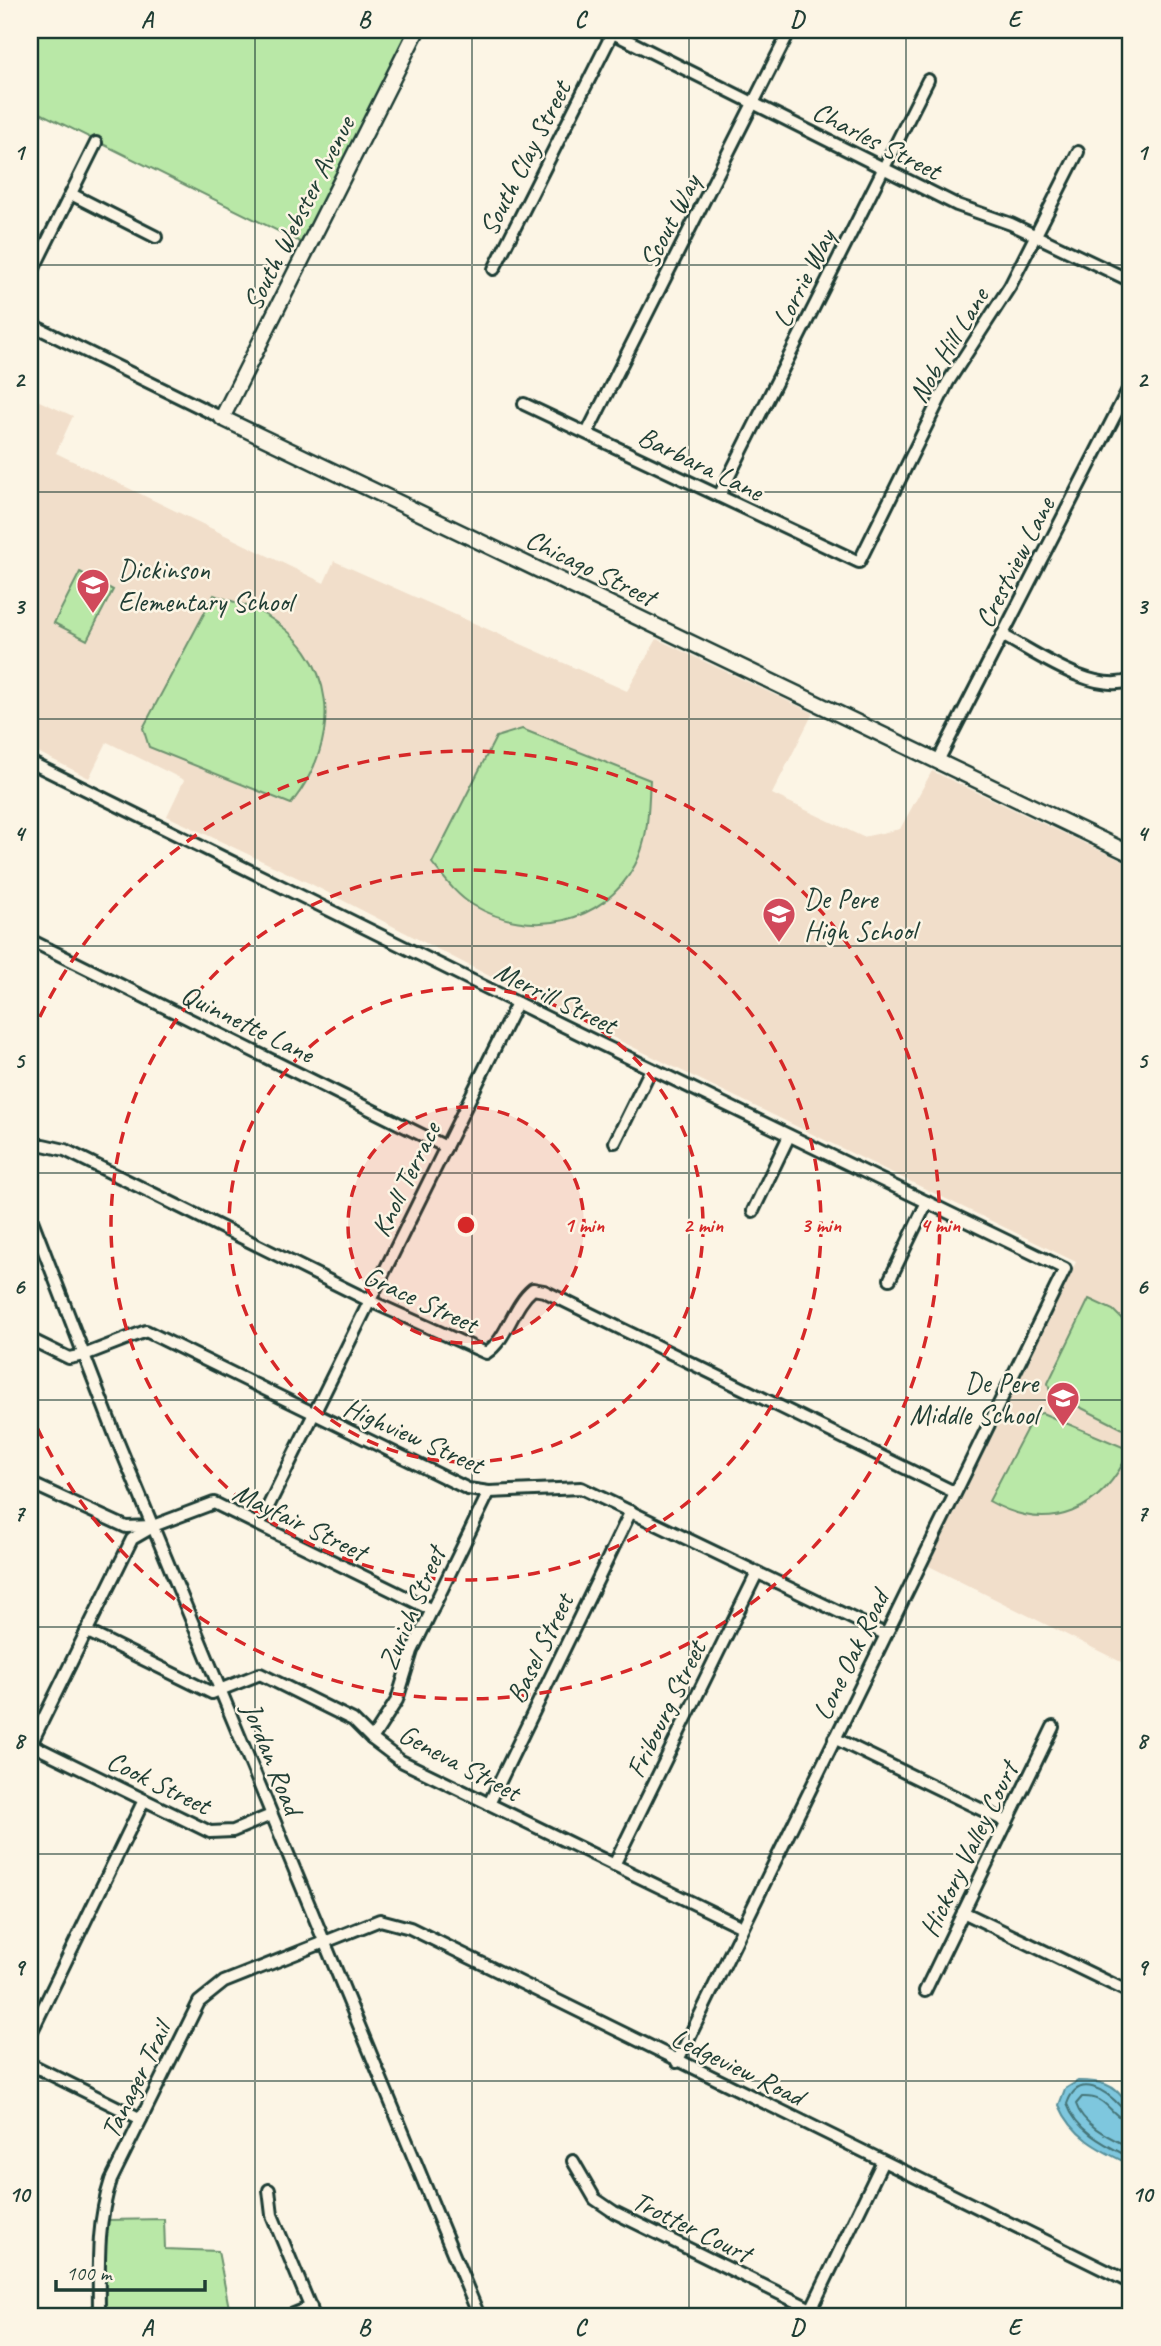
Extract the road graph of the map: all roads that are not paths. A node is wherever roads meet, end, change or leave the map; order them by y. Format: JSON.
{"nodes":[{"id":1,"x":417,"y":30,"type":"edge"},
{"id":2,"x":790,"y":30,"type":"edge"},
{"id":3,"x":611,"y":31,"type":"edge"},
{"id":4,"x":928,"y":80,"type":"dead end"},
{"id":5,"x":754,"y":103,"type":"junction"},
{"id":6,"x":96,"y":143,"type":"dead end"},
{"id":7,"x":1078,"y":152,"type":"dead end"},
{"id":8,"x":884,"y":168,"type":"junction"},
{"id":9,"x":71,"y":194,"type":"junction"},
{"id":10,"x":1036,"y":235,"type":"junction"},
{"id":11,"x":156,"y":237,"type":"dead end"},
{"id":12,"x":494,"y":269,"type":"dead end"},
{"id":13,"x":30,"y":276,"type":"edge"},
{"id":14,"x":1131,"y":281,"type":"edge"},
{"id":15,"x":30,"y":324,"type":"edge"},
{"id":16,"x":1131,"y":384,"type":"edge"},
{"id":17,"x":524,"y":404,"type":"dead end"},
{"id":18,"x":222,"y":418,"type":"junction"},
{"id":19,"x":587,"y":433,"type":"junction"},
{"id":20,"x":719,"y":496,"type":"junction"},
{"id":21,"x":859,"y":562,"type":"joint"},
{"id":22,"x":1002,"y":635,"type":"junction"},
{"id":23,"x":1131,"y":680,"type":"edge"},
{"id":24,"x":937,"y":761,"type":"junction"},
{"id":25,"x":30,"y":762,"type":"edge"},
{"id":26,"x":1131,"y":854,"type":"edge"},
{"id":27,"x":30,"y":940,"type":"edge"},
{"id":28,"x":517,"y":1003,"type":"junction"},
{"id":29,"x":651,"y":1069,"type":"junction"},
{"id":30,"x":789,"y":1136,"type":"junction"},
{"id":31,"x":615,"y":1142,"type":"dead end"},
{"id":32,"x":30,"y":1146,"type":"edge"},
{"id":33,"x":446,"y":1147,"type":"junction"},
{"id":34,"x":927,"y":1202,"type":"junction"},
{"id":35,"x":753,"y":1211,"type":"dead end"},
{"id":36,"x":30,"y":1215,"type":"edge"},
{"id":37,"x":1065,"y":1269,"type":"joint"},
{"id":38,"x":890,"y":1279,"type":"dead end"},
{"id":39,"x":370,"y":1301,"type":"junction"},
{"id":40,"x":30,"y":1339,"type":"edge"},
{"id":41,"x":84,"y":1355,"type":"junction"},
{"id":42,"x":314,"y":1414,"type":"junction"},
{"id":43,"x":30,"y":1483,"type":"edge"},
{"id":44,"x":489,"y":1492,"type":"junction"},
{"id":45,"x":954,"y":1492,"type":"junction"},
{"id":46,"x":631,"y":1511,"type":"junction"},
{"id":47,"x":259,"y":1525,"type":"junction"},
{"id":48,"x":153,"y":1526,"type":"junction"},
{"id":49,"x":757,"y":1573,"type":"junction"},
{"id":50,"x":432,"y":1610,"type":"junction"},
{"id":51,"x":86,"y":1631,"type":"junction"},
{"id":52,"x":885,"y":1634,"type":"junction"},
{"id":53,"x":221,"y":1690,"type":"junction"},
{"id":54,"x":1053,"y":1727,"type":"dead end"},
{"id":55,"x":834,"y":1738,"type":"junction"},
{"id":56,"x":372,"y":1739,"type":"junction"},
{"id":57,"x":30,"y":1745,"type":"edge"},
{"id":58,"x":144,"y":1800,"type":"junction"},
{"id":59,"x":489,"y":1804,"type":"junction"},
{"id":60,"x":271,"y":1815,"type":"junction"},
{"id":61,"x":1007,"y":1822,"type":"junction"},
{"id":62,"x":614,"y":1865,"type":"junction"},
{"id":63,"x":963,"y":1912,"type":"junction"},
{"id":64,"x":742,"y":1927,"type":"junction"},
{"id":65,"x":323,"y":1941,"type":"junction"},
{"id":66,"x":925,"y":1991,"type":"dead end"},
{"id":67,"x":1131,"y":1993,"type":"edge"},
{"id":68,"x":30,"y":2035,"type":"edge"},
{"id":69,"x":677,"y":2062,"type":"junction"},
{"id":70,"x":30,"y":2064,"type":"edge"},
{"id":71,"x":141,"y":2119,"type":"junction"},
{"id":72,"x":573,"y":2161,"type":"dead end"},
{"id":73,"x":882,"y":2163,"type":"junction"},
{"id":74,"x":269,"y":2190,"type":"dead end"},
{"id":75,"x":1131,"y":2283,"type":"edge"},
{"id":76,"x":313,"y":2312,"type":"edge"},
{"id":77,"x":809,"y":2313,"type":"edge"},
{"id":78,"x":99,"y":2316,"type":"edge"},
{"id":79,"x":289,"y":2316,"type":"edge"},
{"id":80,"x":479,"y":2316,"type":"edge"}],
"edges":[{"from":1,"to":18,"type":"street","name":"South Webster Avenue"},
{"from":2,"to":5,"type":"street","name":"Scout Way"},
{"from":3,"to":5,"type":"street","name":"Charles Street"},
{"from":3,"to":12,"type":"street","name":"South Clay Street"},
{"from":4,"to":8,"type":"street","name":"Lorrie Way"},
{"from":5,"to":8,"type":"street","name":"Charles Street"},
{"from":5,"to":19,"type":"street","name":"Scout Way"},
{"from":6,"to":9,"type":"street"},
{"from":7,"to":10,"type":"street","name":"Nob Hill Lane"},
{"from":8,"to":10,"type":"street","name":"Charles Street"},
{"from":8,"to":20,"type":"street","name":"Lorrie Way"},
{"from":9,"to":11,"type":"street"},
{"from":9,"to":13,"type":"street"},
{"from":10,"to":14,"type":"street","name":"Charles Street"},
{"from":10,"to":21,"type":"street","name":"Nob Hill Lane"},
{"from":15,"to":18,"type":"street","name":"Chicago Street"},
{"from":16,"to":22,"type":"street","name":"Crestview Lane"},
{"from":17,"to":19,"type":"street","name":"Barbara Lane"},
{"from":18,"to":24,"type":"street","name":"Chicago Street"},
{"from":19,"to":20,"type":"street","name":"Barbara Lane"},
{"from":20,"to":21,"type":"street","name":"Barbara Lane"},
{"from":22,"to":23,"type":"street"},
{"from":22,"to":24,"type":"street","name":"Crestview Lane"},
{"from":24,"to":26,"type":"street","name":"Chicago Street"},
{"from":25,"to":28,"type":"street","name":"Merrill Street"},
{"from":27,"to":33,"type":"street","name":"Quinnette Lane"},
{"from":28,"to":29,"type":"street","name":"Merrill Street"},
{"from":28,"to":33,"type":"street","name":"Knoll Terrace"},
{"from":29,"to":30,"type":"street","name":"Merrill Street"},
{"from":29,"to":31,"type":"street"},
{"from":30,"to":34,"type":"street","name":"Merrill Street"},
{"from":30,"to":35,"type":"street"},
{"from":32,"to":39,"type":"street","name":"Grace Street"},
{"from":33,"to":39,"type":"street","name":"Knoll Terrace"},
{"from":34,"to":37,"type":"street","name":"Merrill Street"},
{"from":34,"to":38,"type":"street"},
{"from":36,"to":41,"type":"street","name":"Jordan Road"},
{"from":37,"to":45,"type":"street","name":"Lone Oak Road"},
{"from":39,"to":42,"type":"street","name":"Knoll Terrace"},
{"from":39,"to":45,"type":"street","name":"Grace Street"},
{"from":40,"to":41,"type":"street"},
{"from":41,"to":42,"type":"street","name":"Highview Street"},
{"from":41,"to":48,"type":"street","name":"Jordan Road"},
{"from":42,"to":44,"type":"street","name":"Highview Street"},
{"from":42,"to":47,"type":"street","name":"Knoll Terrace"},
{"from":43,"to":48,"type":"street","name":"Mayfair Street"},
{"from":44,"to":46,"type":"street","name":"Highview Street"},
{"from":44,"to":50,"type":"street","name":"Zurich Street"},
{"from":45,"to":52,"type":"street","name":"Lone Oak Road"},
{"from":46,"to":49,"type":"street","name":"Highview Street"},
{"from":46,"to":59,"type":"street","name":"Basel Street"},
{"from":47,"to":48,"type":"street","name":"Mayfair Street"},
{"from":47,"to":50,"type":"street","name":"Mayfair Street"},
{"from":48,"to":51,"type":"street"},
{"from":48,"to":53,"type":"street","name":"Jordan Road"},
{"from":49,"to":52,"type":"street","name":"Highview Street"},
{"from":49,"to":62,"type":"street","name":"Fribourg Street"},
{"from":50,"to":56,"type":"street","name":"Zurich Street"},
{"from":51,"to":53,"type":"street"},
{"from":51,"to":57,"type":"street"},
{"from":52,"to":55,"type":"street","name":"Lone Oak Road"},
{"from":53,"to":56,"type":"street","name":"Geneva Street"},
{"from":53,"to":60,"type":"street","name":"Jordan Road"},
{"from":54,"to":61,"type":"street","name":"Hickory Valley Court"},
{"from":55,"to":61,"type":"street"},
{"from":55,"to":64,"type":"street","name":"Lone Oak Road"},
{"from":56,"to":59,"type":"street","name":"Geneva Street"},
{"from":57,"to":58,"type":"street","name":"Cook Street"},
{"from":58,"to":60,"type":"street","name":"Cook Street"},
{"from":58,"to":68,"type":"street"},
{"from":59,"to":62,"type":"street","name":"Geneva Street"},
{"from":60,"to":65,"type":"street","name":"Jordan Road"},
{"from":61,"to":63,"type":"street","name":"Hickory Valley Court"},
{"from":62,"to":64,"type":"street","name":"Geneva Street"},
{"from":63,"to":66,"type":"street","name":"Hickory Valley Court"},
{"from":63,"to":67,"type":"street"},
{"from":64,"to":69,"type":"street","name":"Lone Oak Road"},
{"from":65,"to":69,"type":"street","name":"Ledgeview Road"},
{"from":65,"to":71,"type":"street","name":"Tanager Trail"},
{"from":65,"to":80,"type":"street","name":"Jordan Road"},
{"from":69,"to":73,"type":"street","name":"Ledgeview Road"},
{"from":70,"to":71,"type":"street"},
{"from":71,"to":78,"type":"street","name":"Tanager Trail"},
{"from":72,"to":77,"type":"street","name":"Trotter Court"},
{"from":73,"to":75,"type":"street","name":"Ledgeview Road"},
{"from":73,"to":77,"type":"street"},
{"from":74,"to":76,"type":"street"},
{"from":76,"to":79,"type":"street"}]}
